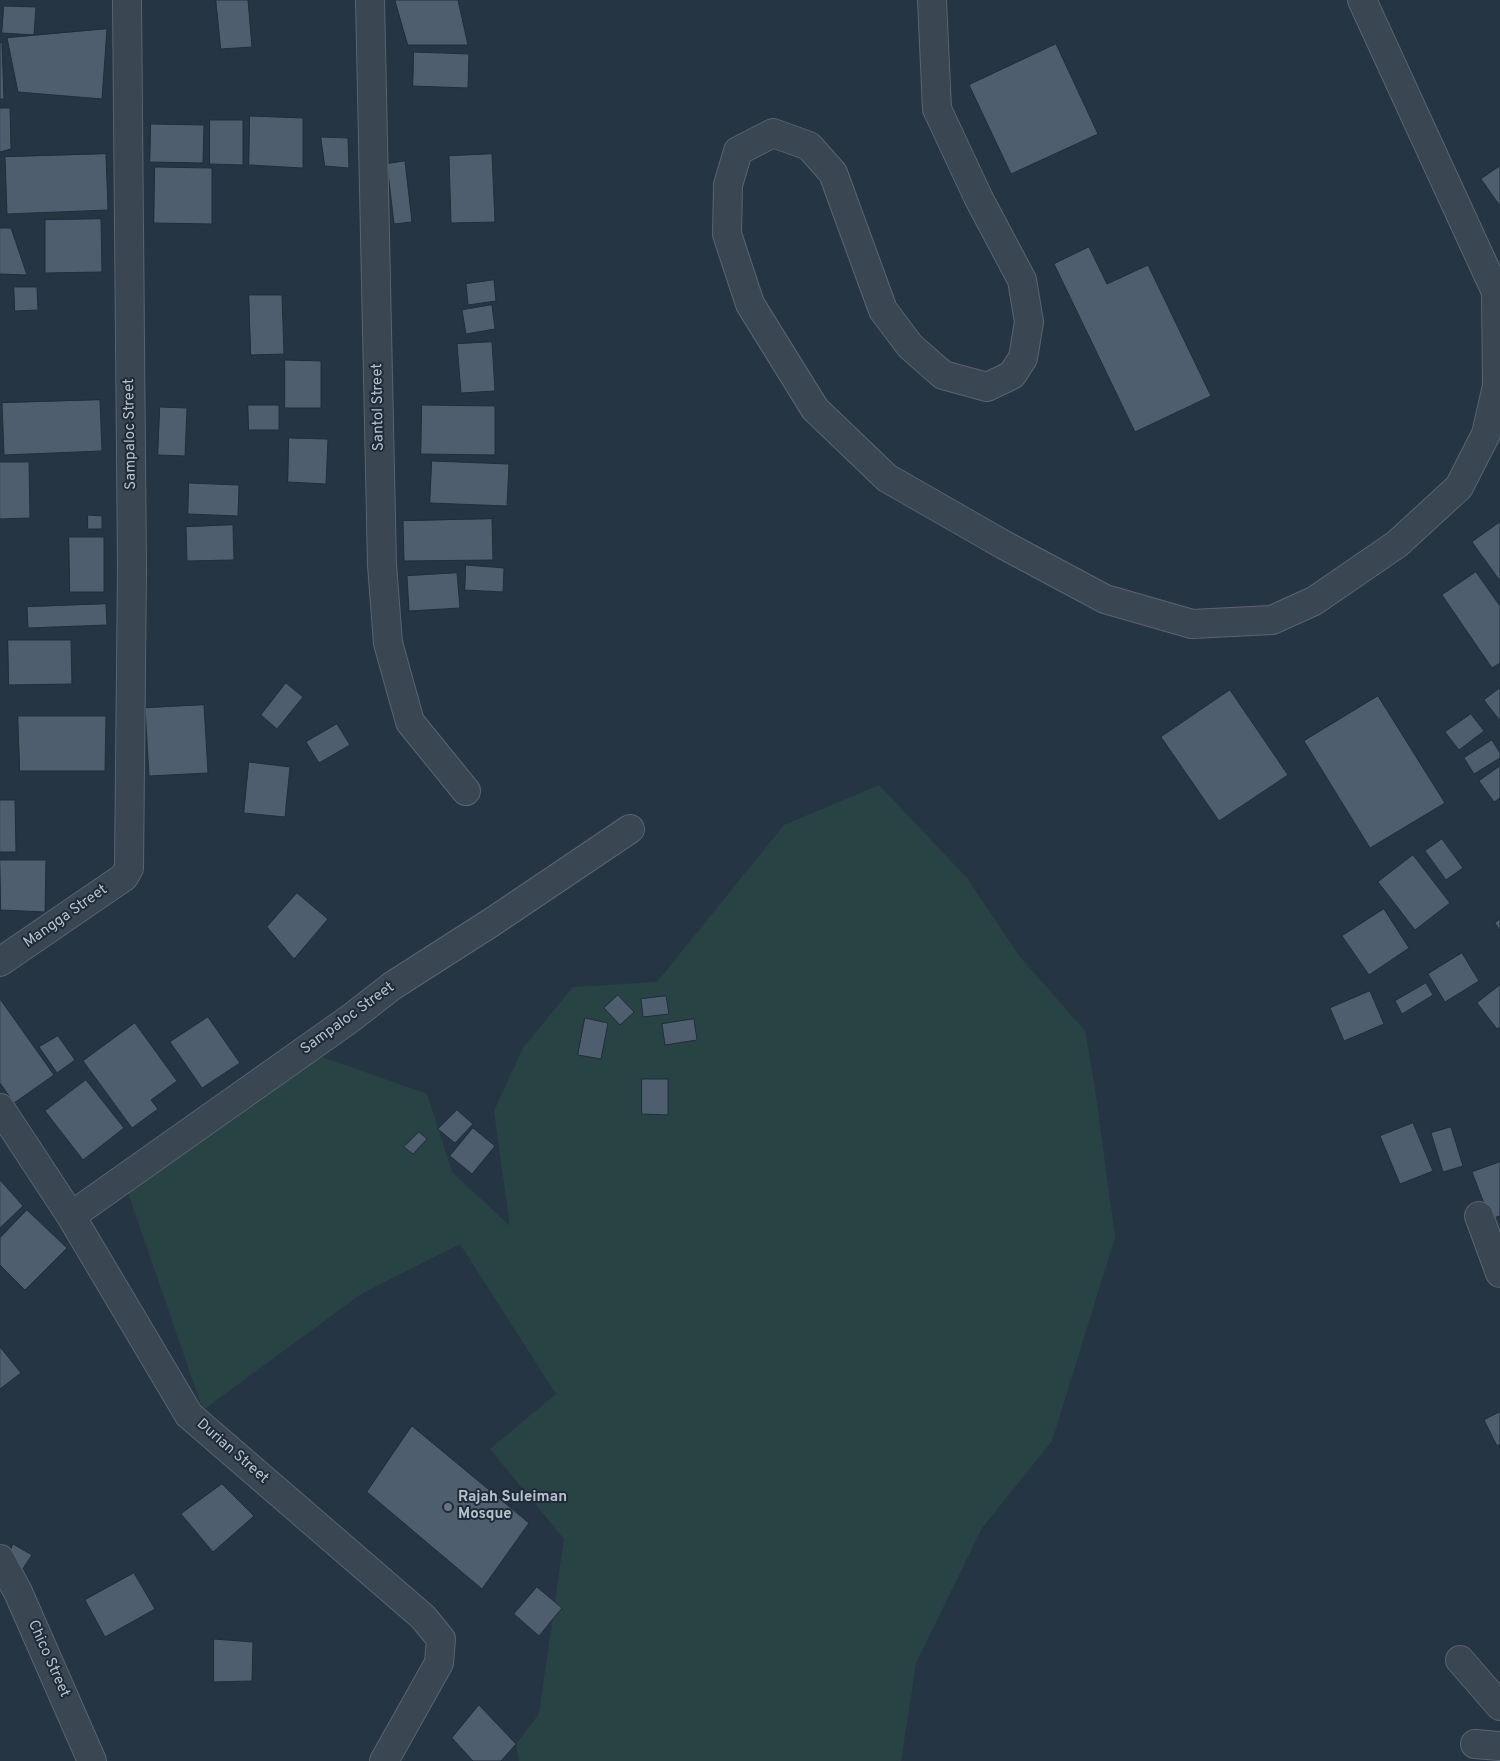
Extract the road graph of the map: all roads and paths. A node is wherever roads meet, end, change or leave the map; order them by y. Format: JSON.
{"nodes":[{"id":1,"x":127,"y":0,"type":"edge"},
{"id":2,"x":370,"y":0,"type":"edge"},
{"id":3,"x":932,"y":0,"type":"edge"},
{"id":4,"x":1362,"y":0,"type":"edge"},
{"id":5,"x":466,"y":791,"type":"dead end"},
{"id":6,"x":630,"y":829,"type":"dead end"},
{"id":7,"x":129,"y":868,"type":"joint"},
{"id":8,"x":0,"y":962,"type":"edge"},
{"id":9,"x":0,"y":1108,"type":"edge"},
{"id":10,"x":72,"y":1216,"type":"junction"},
{"id":11,"x":1479,"y":1216,"type":"dead end"},
{"id":12,"x":1500,"y":1272,"type":"edge"},
{"id":13,"x":0,"y":1559,"type":"edge"},
{"id":14,"x":1460,"y":1660,"type":"dead end"},
{"id":15,"x":1500,"y":1706,"type":"edge"},
{"id":16,"x":92,"y":1761,"type":"edge"},
{"id":17,"x":384,"y":1761,"type":"edge"}],
"edges":[{"from":1,"to":7,"type":"street","name":"Sampaloc Street"},
{"from":2,"to":5,"type":"street","name":"Santol Street"},
{"from":3,"to":4,"type":"street"},
{"from":6,"to":10,"type":"street","name":"Sampaloc Street"},
{"from":7,"to":8,"type":"street","name":"Mangga Street"},
{"from":9,"to":10,"type":"street","name":"Durian Street"},
{"from":10,"to":17,"type":"street","name":"Durian Street"},
{"from":11,"to":12,"type":"street"},
{"from":13,"to":16,"type":"street","name":"Chico Street"},
{"from":14,"to":15,"type":"street"}]}
